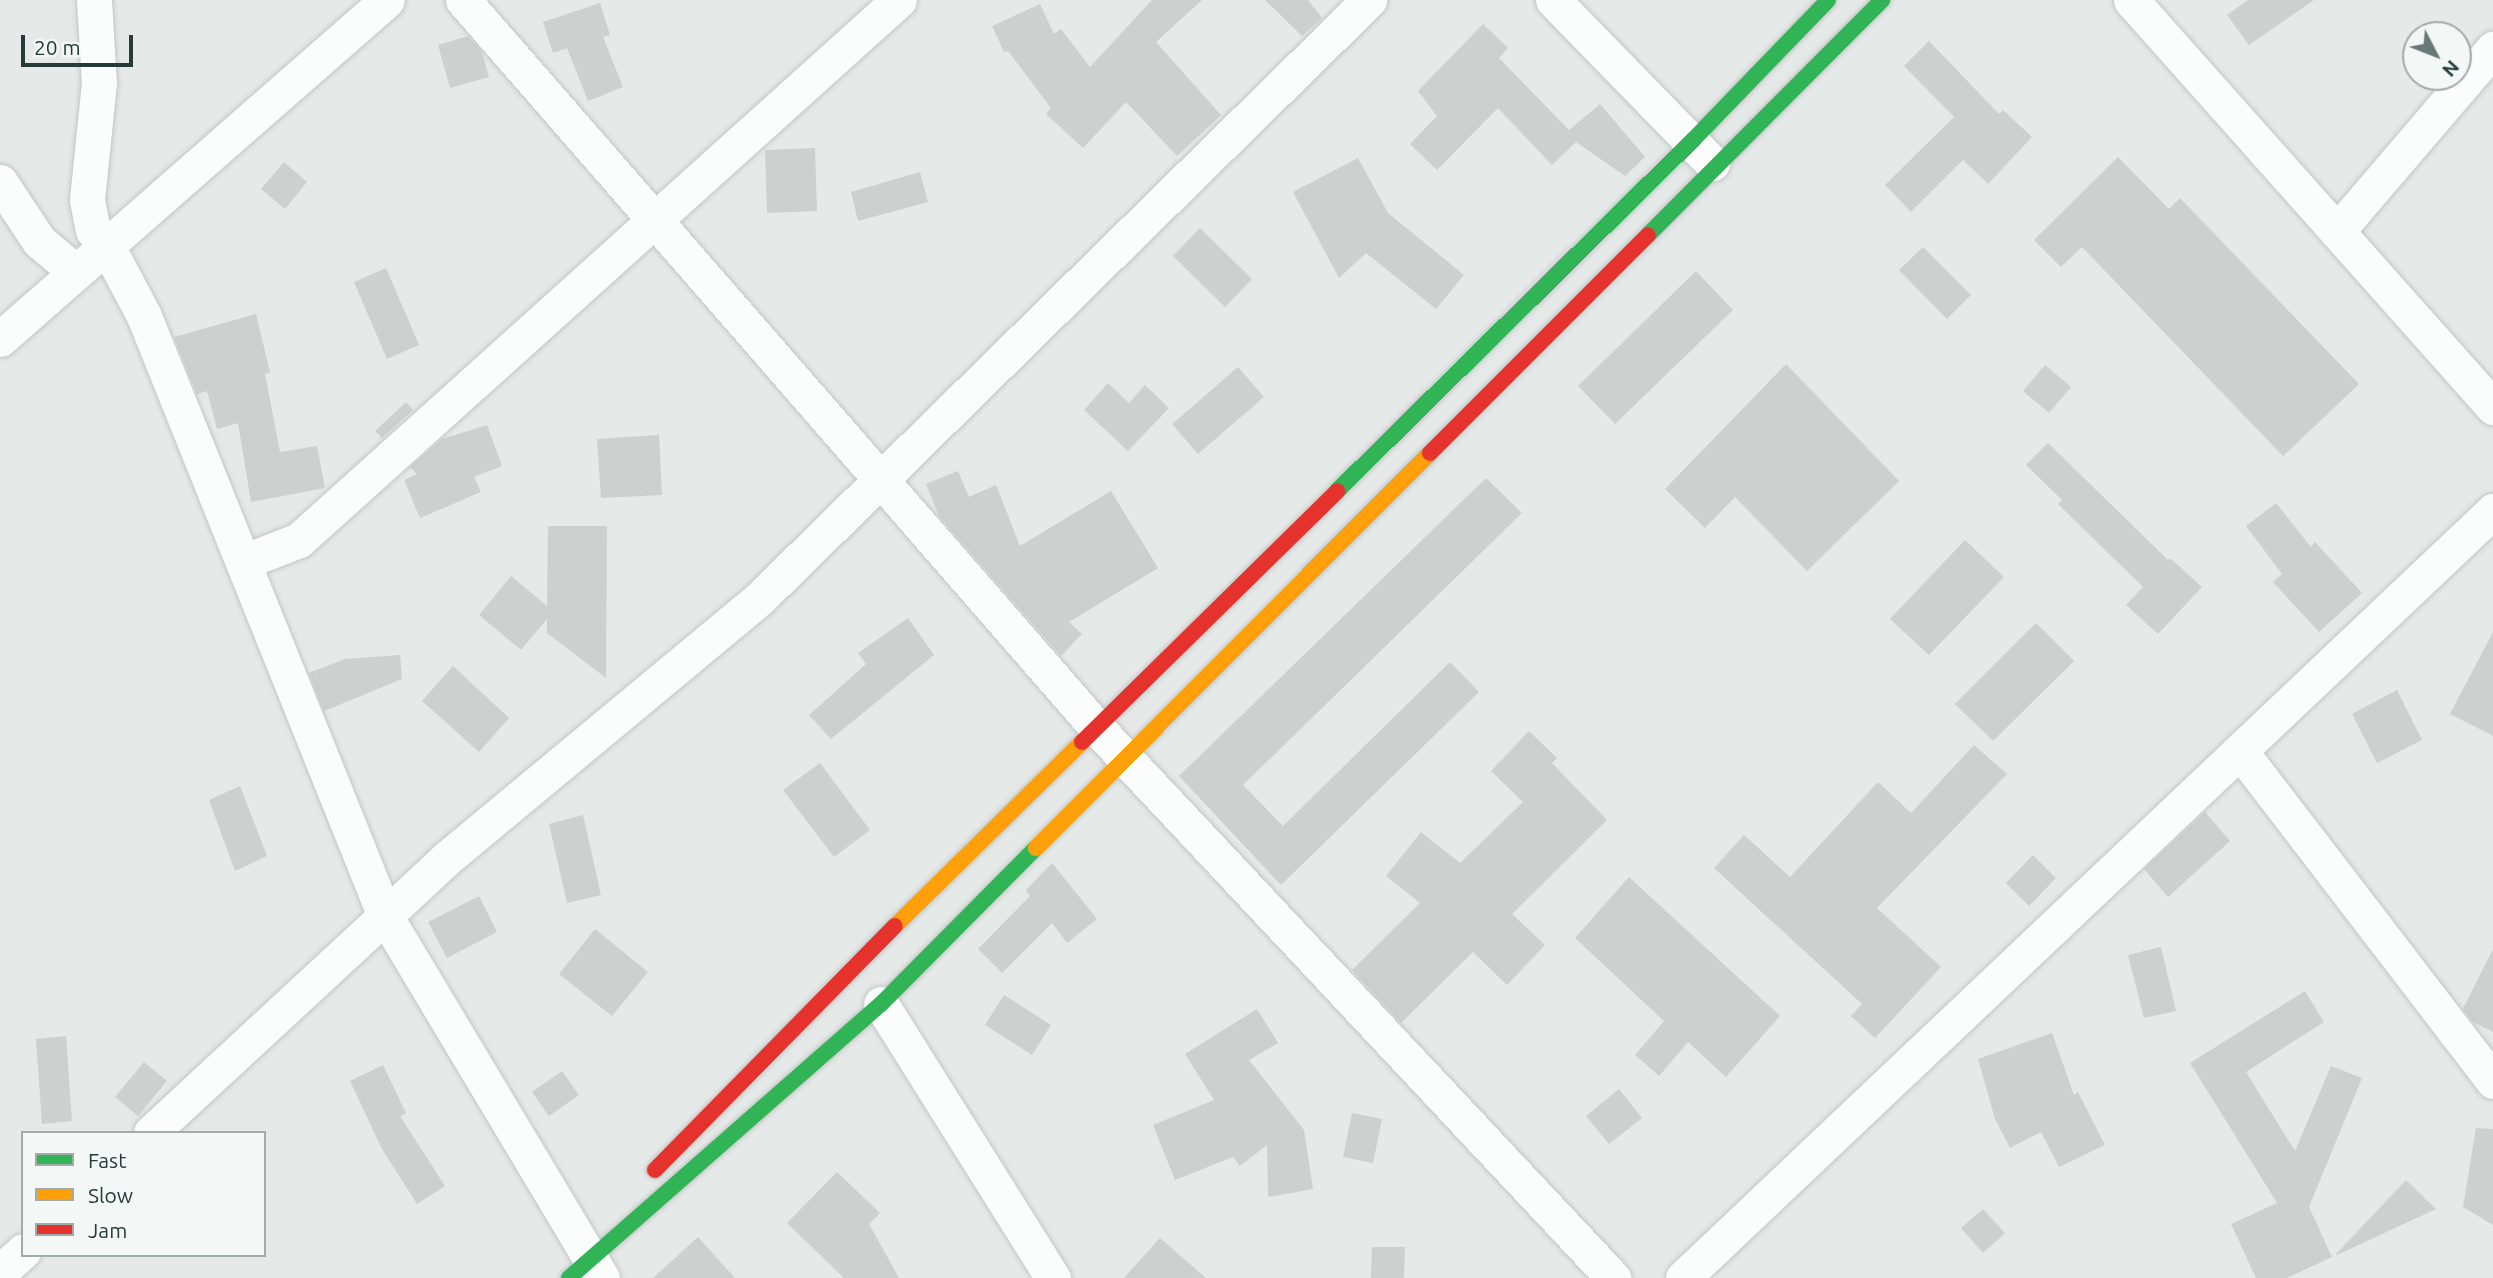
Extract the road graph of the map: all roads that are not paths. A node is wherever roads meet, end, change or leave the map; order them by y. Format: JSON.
{"nodes":[{"id":1,"x":94,"y":0,"type":"edge"},
{"id":2,"x":387,"y":0,"type":"edge"},
{"id":3,"x":463,"y":0,"type":"edge"},
{"id":4,"x":899,"y":0,"type":"edge"},
{"id":5,"x":1368,"y":0,"type":"edge"},
{"id":6,"x":1553,"y":0,"type":"edge"},
{"id":7,"x":1828,"y":0,"type":"edge"},
{"id":8,"x":1882,"y":0,"type":"edge"},
{"id":9,"x":2131,"y":0,"type":"edge"},
{"id":10,"x":2493,"y":49,"type":"edge"},
{"id":11,"x":1693,"y":139,"type":"junction"},
{"id":12,"x":1715,"y":167,"type":"junction"},
{"id":13,"x":0,"y":182,"type":"edge"},
{"id":14,"x":653,"y":220,"type":"junction"},
{"id":15,"x":2339,"y":229,"type":"junction"},
{"id":16,"x":108,"y":248,"type":"junction"},
{"id":17,"x":76,"y":272,"type":"junction"},
{"id":18,"x":0,"y":339,"type":"edge"},
{"id":19,"x":2493,"y":407,"type":"edge"},
{"id":20,"x":879,"y":481,"type":"junction"},
{"id":21,"x":2493,"y":511,"type":"edge"},
{"id":22,"x":243,"y":562,"type":"junction"},
{"id":23,"x":1096,"y":727,"type":"junction"},
{"id":24,"x":2241,"y":751,"type":"junction"},
{"id":25,"x":1126,"y":759,"type":"junction"},
{"id":26,"x":385,"y":916,"type":"junction"},
{"id":27,"x":881,"y":1004,"type":"junction"},
{"id":28,"x":2493,"y":1081,"type":"edge"},
{"id":29,"x":153,"y":1131,"type":"edge"},
{"id":30,"x":642,"y":1185,"type":"dead end"},
{"id":31,"x":21,"y":1253,"type":"edge"},
{"id":32,"x":589,"y":1257,"type":"edge"},
{"id":33,"x":0,"y":1272,"type":"edge"},
{"id":34,"x":548,"y":1278,"type":"edge"},
{"id":35,"x":1053,"y":1278,"type":"edge"},
{"id":36,"x":1613,"y":1278,"type":"edge"},
{"id":37,"x":1683,"y":1278,"type":"edge"}],
"edges":[{"from":1,"to":16,"type":"street"},
{"from":2,"to":16,"type":"street"},
{"from":3,"to":14,"type":"street"},
{"from":4,"to":14,"type":"street"},
{"from":5,"to":20,"type":"street"},
{"from":6,"to":11,"type":"street"},
{"from":7,"to":11,"type":"street"},
{"from":8,"to":12,"type":"street"},
{"from":9,"to":15,"type":"street"},
{"from":10,"to":15,"type":"street"},
{"from":11,"to":12,"type":"street"},
{"from":11,"to":23,"type":"street"},
{"from":12,"to":25,"type":"street"},
{"from":13,"to":17,"type":"street"},
{"from":14,"to":20,"type":"street"},
{"from":14,"to":22,"type":"street"},
{"from":15,"to":19,"type":"street"},
{"from":16,"to":17,"type":"street"},
{"from":16,"to":22,"type":"street"},
{"from":17,"to":18,"type":"street"},
{"from":20,"to":23,"type":"street"},
{"from":20,"to":26,"type":"street"},
{"from":21,"to":24,"type":"street"},
{"from":22,"to":26,"type":"street"},
{"from":23,"to":25,"type":"street"},
{"from":23,"to":30,"type":"street"},
{"from":24,"to":28,"type":"street"},
{"from":24,"to":37,"type":"street"},
{"from":25,"to":27,"type":"street"},
{"from":25,"to":36,"type":"street"},
{"from":26,"to":29,"type":"street"},
{"from":26,"to":32,"type":"street"},
{"from":27,"to":32,"type":"street"},
{"from":27,"to":35,"type":"street"},
{"from":31,"to":33,"type":"street"},
{"from":32,"to":34,"type":"street"}]}
